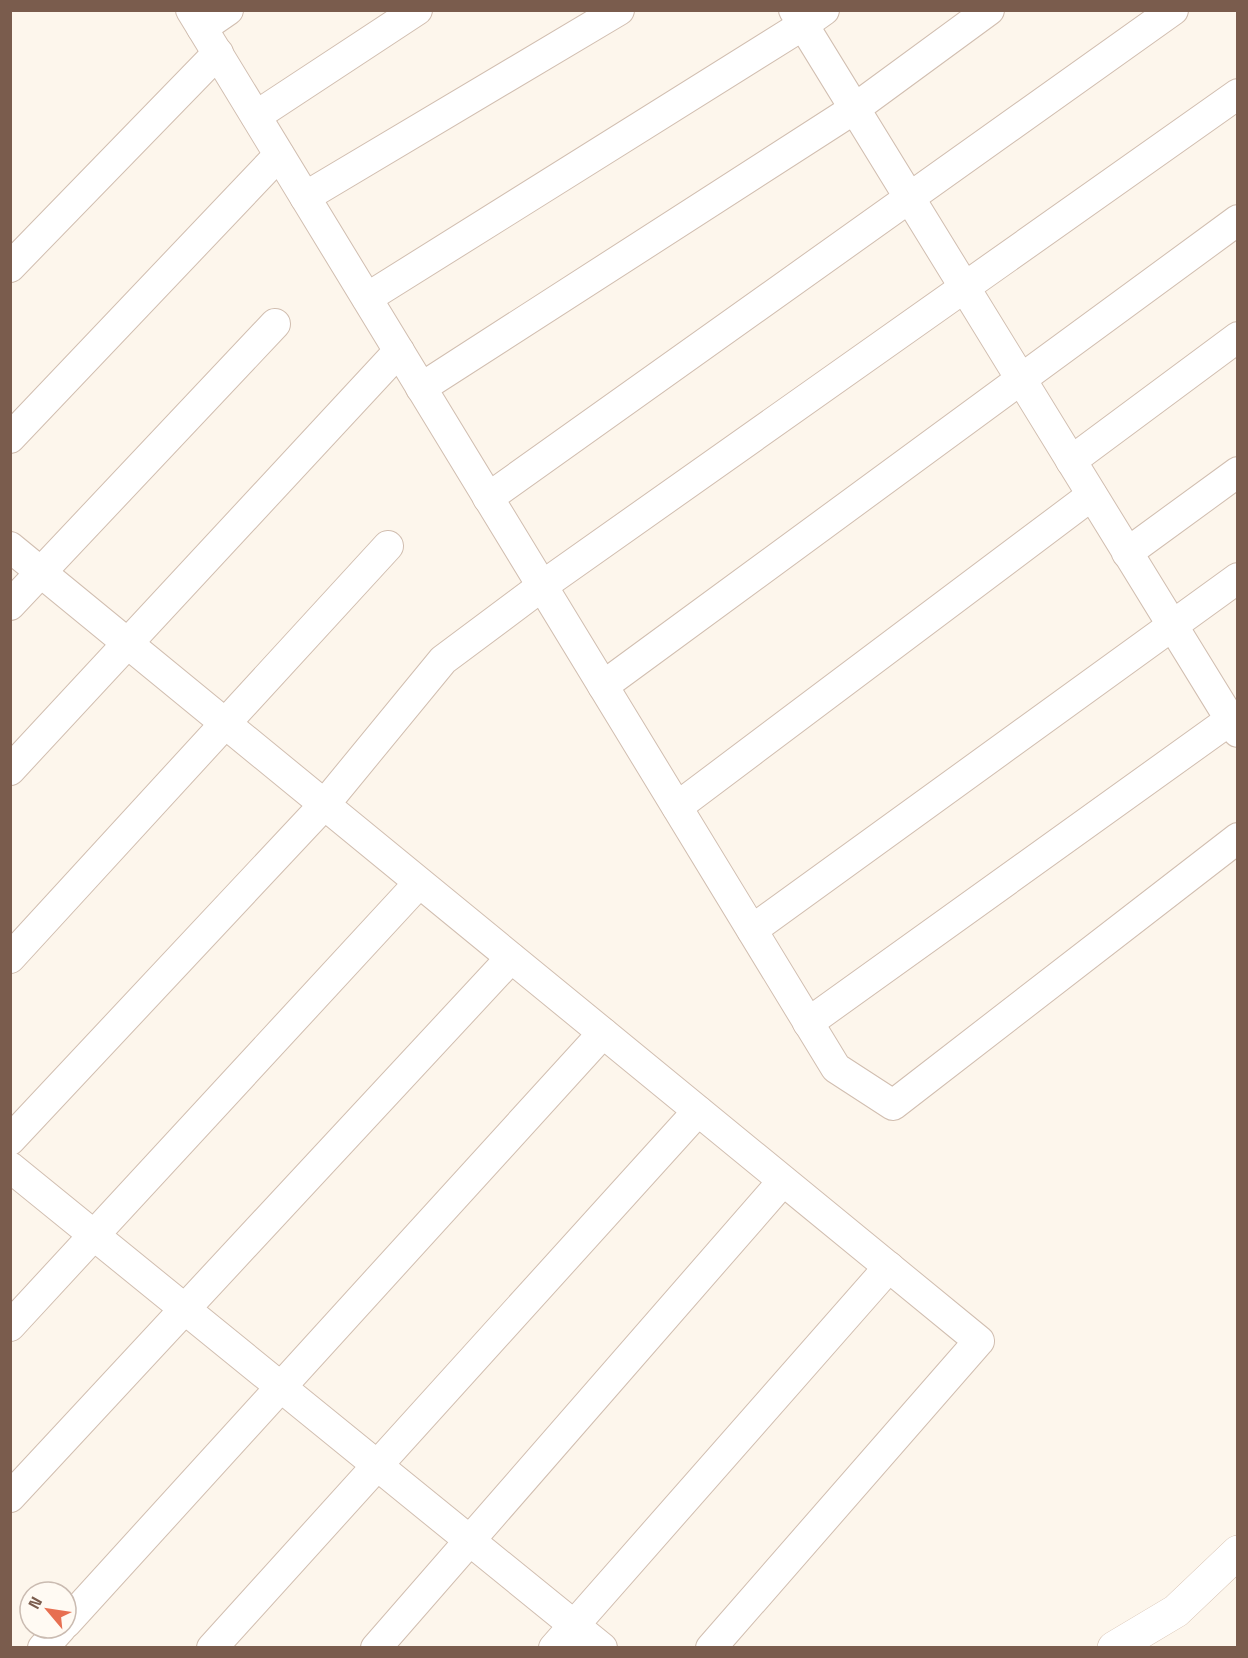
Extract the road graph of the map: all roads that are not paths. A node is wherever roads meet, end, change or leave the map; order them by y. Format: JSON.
{"nodes":[{"id":1,"x":228,"y":10,"type":"edge"},
{"id":2,"x":417,"y":10,"type":"edge"},
{"id":3,"x":619,"y":10,"type":"edge"},
{"id":4,"x":989,"y":10,"type":"edge"},
{"id":5,"x":1173,"y":10,"type":"edge"},
{"id":6,"x":807,"y":15,"type":"edge"},
{"id":7,"x":197,"y":19,"type":"edge"},
{"id":8,"x":218,"y":53,"type":"junction"},
{"id":9,"x":1238,"y":94,"type":"edge"},
{"id":10,"x":854,"y":109,"type":"junction"},
{"id":11,"x":256,"y":116,"type":"junction"},
{"id":12,"x":279,"y":155,"type":"junction"},
{"id":13,"x":305,"y":197,"type":"junction"},
{"id":14,"x":910,"y":198,"type":"junction"},
{"id":15,"x":1238,"y":220,"type":"edge"},
{"id":16,"x":10,"y":267,"type":"edge"},
{"id":17,"x":964,"y":288,"type":"junction"},
{"id":18,"x":367,"y":298,"type":"junction"},
{"id":19,"x":275,"y":324,"type":"dead end"},
{"id":20,"x":1238,"y":337,"type":"edge"},
{"id":21,"x":399,"y":351,"type":"junction"},
{"id":22,"x":1021,"y":379,"type":"junction"},
{"id":23,"x":421,"y":388,"type":"junction"},
{"id":24,"x":10,"y":438,"type":"edge"},
{"id":25,"x":1071,"y":461,"type":"junction"},
{"id":26,"x":1238,"y":472,"type":"edge"},
{"id":27,"x":1092,"y":495,"type":"junction"},
{"id":28,"x":488,"y":498,"type":"junction"},
{"id":29,"x":388,"y":546,"type":"dead end"},
{"id":30,"x":10,"y":547,"type":"edge"},
{"id":31,"x":1127,"y":553,"type":"junction"},
{"id":32,"x":41,"y":572,"type":"junction"},
{"id":33,"x":1238,"y":578,"type":"edge"},
{"id":34,"x":542,"y":586,"type":"junction"},
{"id":35,"x":10,"y":605,"type":"edge"},
{"id":36,"x":1172,"y":626,"type":"junction"},
{"id":37,"x":128,"y":643,"type":"junction"},
{"id":38,"x":603,"y":686,"type":"junction"},
{"id":39,"x":225,"y":723,"type":"junction"},
{"id":40,"x":1234,"y":726,"type":"edge"},
{"id":41,"x":10,"y":770,"type":"edge"},
{"id":42,"x":324,"y":805,"type":"junction"},
{"id":43,"x":677,"y":807,"type":"junction"},
{"id":44,"x":1238,"y":838,"type":"edge"},
{"id":45,"x":419,"y":883,"type":"junction"},
{"id":46,"x":752,"y":930,"type":"junction"},
{"id":47,"x":10,"y":957,"type":"edge"},
{"id":48,"x":511,"y":958,"type":"junction"},
{"id":49,"x":808,"y":1023,"type":"junction"},
{"id":50,"x":603,"y":1033,"type":"junction"},
{"id":51,"x":698,"y":1111,"type":"junction"},
{"id":52,"x":10,"y":1140,"type":"edge"},
{"id":53,"x":10,"y":1167,"type":"edge"},
{"id":54,"x":783,"y":1181,"type":"junction"},
{"id":55,"x":94,"y":1235,"type":"junction"},
{"id":56,"x":889,"y":1267,"type":"junction"},
{"id":57,"x":185,"y":1309,"type":"junction"},
{"id":58,"x":10,"y":1326,"type":"edge"},
{"id":59,"x":281,"y":1387,"type":"junction"},
{"id":60,"x":377,"y":1465,"type":"junction"},
{"id":61,"x":10,"y":1497,"type":"edge"},
{"id":62,"x":470,"y":1540,"type":"junction"},
{"id":63,"x":1238,"y":1552,"type":"edge"},
{"id":64,"x":78,"y":1610,"type":"edge"},
{"id":65,"x":574,"y":1625,"type":"junction"},
{"id":66,"x":212,"y":1647,"type":"edge"},
{"id":67,"x":376,"y":1647,"type":"edge"},
{"id":68,"x":554,"y":1647,"type":"edge"},
{"id":69,"x":602,"y":1647,"type":"edge"},
{"id":70,"x":711,"y":1647,"type":"edge"},
{"id":71,"x":1114,"y":1647,"type":"edge"}],
"edges":[{"from":1,"to":7,"type":"street"},
{"from":2,"to":11,"type":"street"},
{"from":3,"to":13,"type":"street"},
{"from":4,"to":10,"type":"street"},
{"from":5,"to":14,"type":"street"},
{"from":6,"to":10,"type":"street"},
{"from":6,"to":18,"type":"street"},
{"from":7,"to":8,"type":"street"},
{"from":8,"to":11,"type":"street"},
{"from":8,"to":16,"type":"street"},
{"from":9,"to":17,"type":"street"},
{"from":10,"to":14,"type":"street"},
{"from":10,"to":23,"type":"street"},
{"from":11,"to":12,"type":"street"},
{"from":12,"to":13,"type":"street"},
{"from":12,"to":24,"type":"street"},
{"from":13,"to":18,"type":"street"},
{"from":14,"to":17,"type":"street"},
{"from":14,"to":28,"type":"street"},
{"from":15,"to":22,"type":"street"},
{"from":17,"to":22,"type":"street"},
{"from":17,"to":34,"type":"street"},
{"from":18,"to":21,"type":"street"},
{"from":19,"to":32,"type":"street"},
{"from":20,"to":25,"type":"street"},
{"from":21,"to":23,"type":"street"},
{"from":21,"to":37,"type":"street"},
{"from":22,"to":25,"type":"street"},
{"from":22,"to":38,"type":"street"},
{"from":23,"to":28,"type":"street"},
{"from":25,"to":27,"type":"street"},
{"from":26,"to":31,"type":"street"},
{"from":27,"to":31,"type":"street"},
{"from":27,"to":43,"type":"street"},
{"from":28,"to":34,"type":"street"},
{"from":29,"to":39,"type":"street"},
{"from":30,"to":32,"type":"street"},
{"from":31,"to":36,"type":"street"},
{"from":32,"to":35,"type":"street"},
{"from":32,"to":37,"type":"street"},
{"from":33,"to":36,"type":"street"},
{"from":34,"to":38,"type":"street"},
{"from":34,"to":42,"type":"street"},
{"from":36,"to":40,"type":"street"},
{"from":36,"to":46,"type":"street"},
{"from":37,"to":39,"type":"street"},
{"from":37,"to":41,"type":"street"},
{"from":38,"to":43,"type":"street"},
{"from":39,"to":42,"type":"street"},
{"from":39,"to":47,"type":"street"},
{"from":40,"to":49,"type":"street"},
{"from":42,"to":45,"type":"street"},
{"from":42,"to":52,"type":"street"},
{"from":43,"to":46,"type":"street"},
{"from":44,"to":49,"type":"street"},
{"from":45,"to":48,"type":"street"},
{"from":45,"to":55,"type":"street"},
{"from":46,"to":49,"type":"street"},
{"from":48,"to":50,"type":"street"},
{"from":48,"to":57,"type":"street"},
{"from":50,"to":51,"type":"street"},
{"from":50,"to":59,"type":"street"},
{"from":51,"to":54,"type":"street"},
{"from":51,"to":60,"type":"street"},
{"from":53,"to":55,"type":"street"},
{"from":54,"to":56,"type":"street"},
{"from":54,"to":62,"type":"street"},
{"from":55,"to":57,"type":"street"},
{"from":55,"to":58,"type":"street"},
{"from":56,"to":65,"type":"street"},
{"from":56,"to":70,"type":"street"},
{"from":57,"to":59,"type":"street"},
{"from":57,"to":61,"type":"street"},
{"from":59,"to":60,"type":"street"},
{"from":59,"to":64,"type":"street"},
{"from":60,"to":62,"type":"street"},
{"from":60,"to":66,"type":"street"},
{"from":62,"to":65,"type":"street"},
{"from":62,"to":67,"type":"street"},
{"from":63,"to":71,"type":"street"},
{"from":65,"to":68,"type":"street"},
{"from":65,"to":69,"type":"street"}]}
